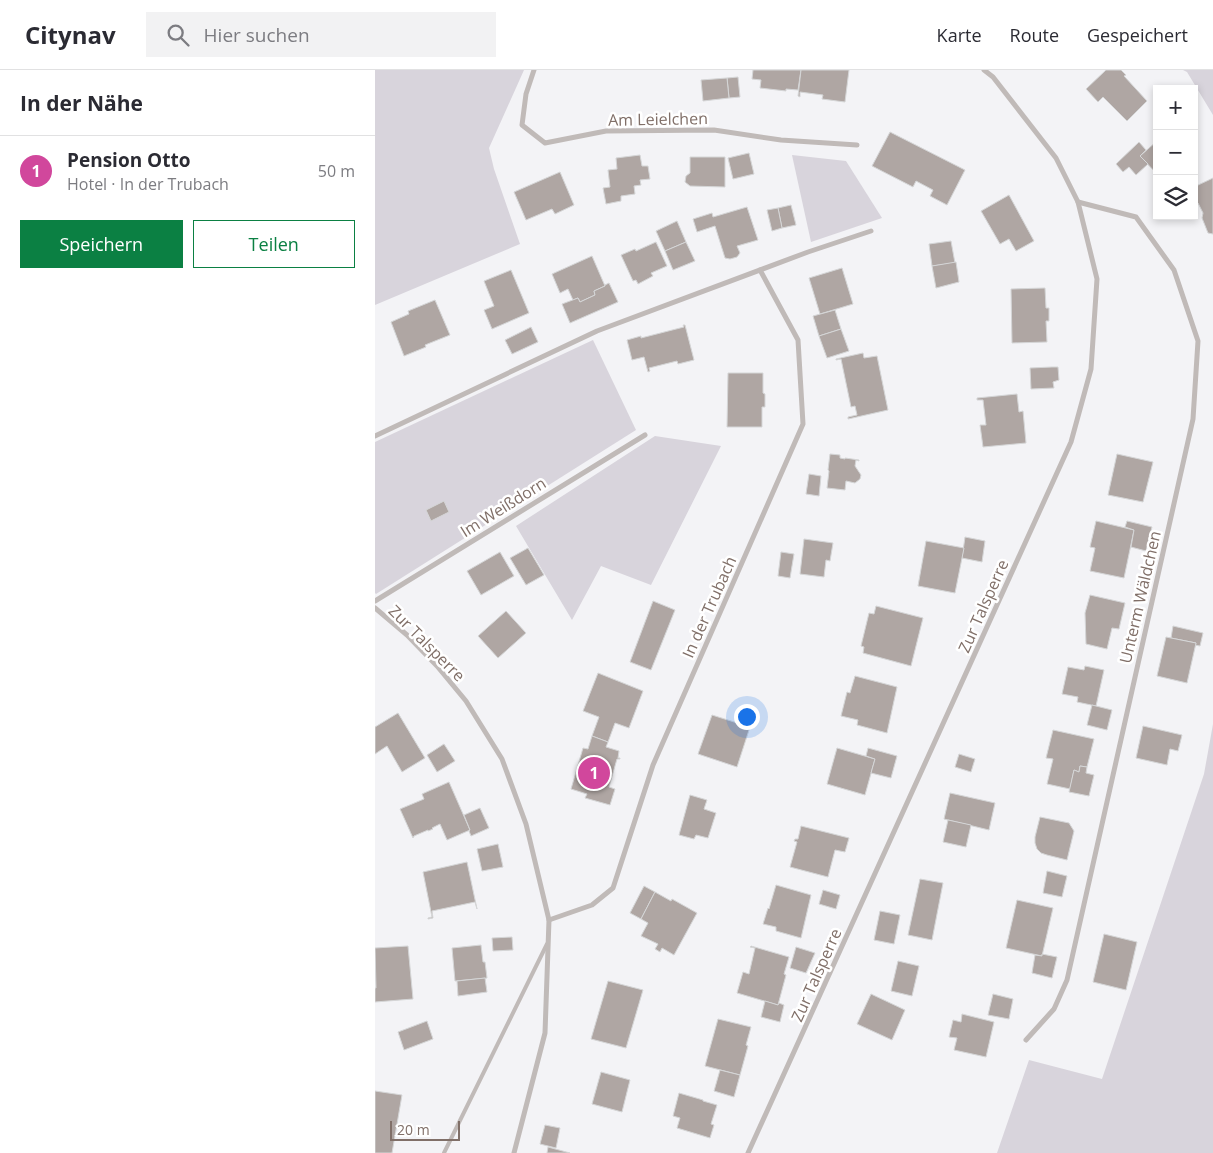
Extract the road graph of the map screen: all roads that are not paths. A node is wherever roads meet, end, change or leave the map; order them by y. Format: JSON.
{"nodes":[{"id":1,"x":534,"y":70,"type":"edge"},
{"id":2,"x":984,"y":70,"type":"edge"},
{"id":3,"x":857,"y":145,"type":"dead end"},
{"id":4,"x":1078,"y":202,"type":"junction"},
{"id":5,"x":871,"y":231,"type":"dead end"},
{"id":6,"x":760,"y":270,"type":"junction"},
{"id":7,"x":645,"y":435,"type":"dead end"},
{"id":8,"x":375,"y":436,"type":"edge"},
{"id":9,"x":375,"y":601,"type":"edge"},
{"id":10,"x":375,"y":608,"type":"edge"},
{"id":11,"x":549,"y":920,"type":"junction"},
{"id":12,"x":547,"y":944,"type":"junction"},
{"id":13,"x":1026,"y":1040,"type":"dead end"},
{"id":14,"x":444,"y":1153,"type":"edge"},
{"id":15,"x":514,"y":1153,"type":"edge"},
{"id":16,"x":748,"y":1153,"type":"edge"}],
"edges":[{"from":1,"to":3,"type":"street","name":"Am Leielchen"},
{"from":2,"to":4,"type":"street","name":"Zur Talsperre"},
{"from":4,"to":13,"type":"street","name":"Unterm Wäldchen"},
{"from":4,"to":16,"type":"street","name":"Zur Talsperre"},
{"from":5,"to":6,"type":"street"},
{"from":6,"to":8,"type":"street"},
{"from":6,"to":11,"type":"street","name":"In der Trubach"},
{"from":7,"to":9,"type":"street","name":"Im Weißdorn"},
{"from":10,"to":11,"type":"street","name":"Zur Talsperre"},
{"from":11,"to":12,"type":"street","name":"Zur Talsperre"},
{"from":12,"to":14,"type":"lane"},
{"from":12,"to":15,"type":"street","name":"Zur Talsperre"}]}
